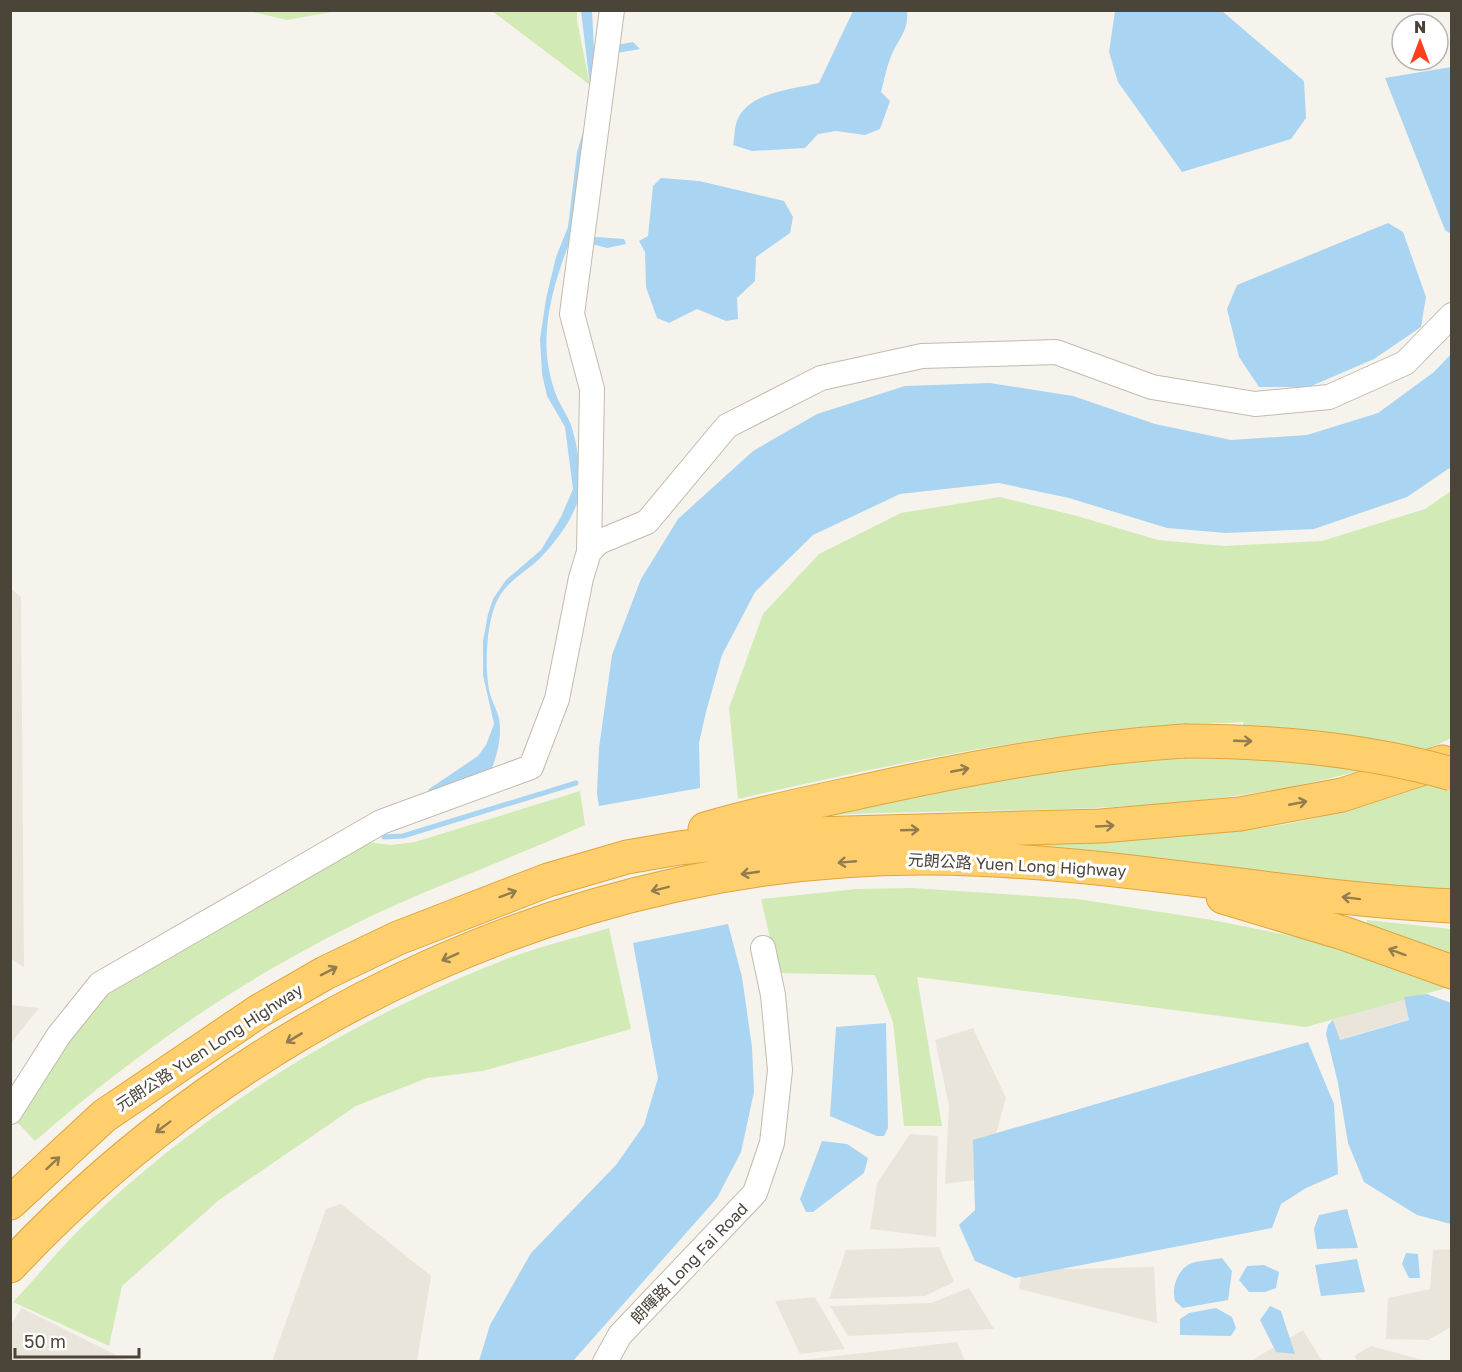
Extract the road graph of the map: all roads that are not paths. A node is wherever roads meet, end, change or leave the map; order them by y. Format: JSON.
{"nodes":[{"id":1,"x":612,"y":10,"type":"edge"},
{"id":2,"x":1452,"y":315,"type":"edge"},
{"id":3,"x":590,"y":552,"type":"junction"},
{"id":4,"x":1452,"y":757,"type":"edge"},
{"id":5,"x":1452,"y":774,"type":"edge"},
{"id":6,"x":627,"y":857,"type":"junction"},
{"id":7,"x":1149,"y":873,"type":"junction"},
{"id":8,"x":1452,"y":906,"type":"edge"},
{"id":9,"x":763,"y":948,"type":"dead end"},
{"id":10,"x":1452,"y":972,"type":"edge"},
{"id":11,"x":10,"y":1112,"type":"edge"},
{"id":12,"x":10,"y":1203,"type":"edge"},
{"id":13,"x":10,"y":1266,"type":"edge"},
{"id":14,"x":604,"y":1362,"type":"edge"}],
"edges":[{"from":1,"to":3,"type":"street"},
{"from":2,"to":3,"type":"street"},
{"from":3,"to":11,"type":"street"},
{"from":6,"to":4,"type":"highway","name":"元朗公路 Yuen Long Highway","one_way":true},
{"from":6,"to":5,"type":"highway","one_way":true,"bridge":true},
{"from":12,"to":6,"type":"highway","name":"元朗公路 Yuen Long Highway","one_way":true},
{"from":8,"to":7,"type":"highway","name":"元朗公路 Yuen Long Highway","one_way":true},
{"from":10,"to":7,"type":"highway","one_way":true},
{"from":7,"to":13,"type":"highway","name":"元朗公路 Yuen Long Highway","one_way":true},
{"from":9,"to":14,"type":"street","name":"朗暉路 Long Fai Road"}]}
